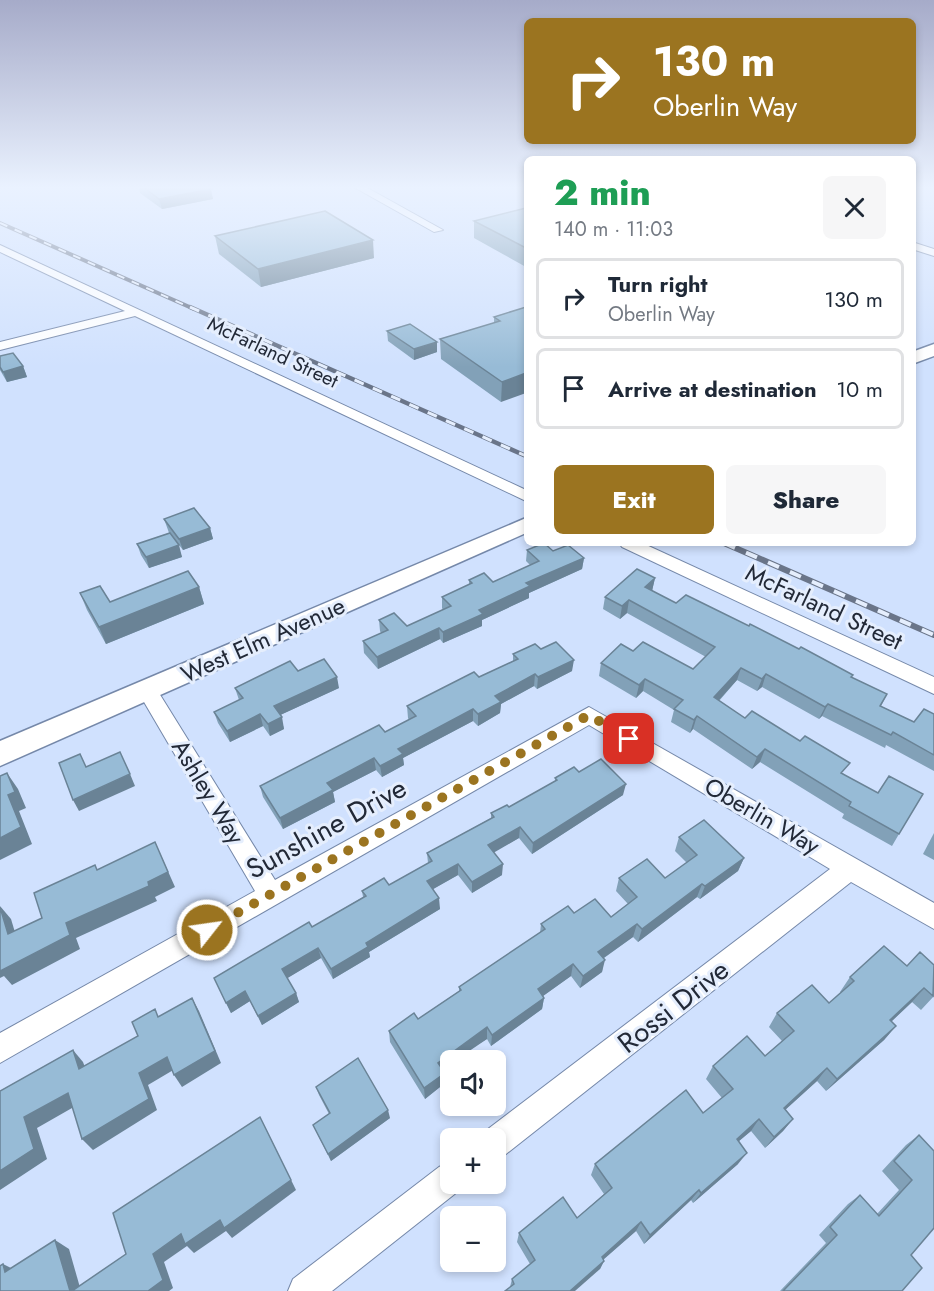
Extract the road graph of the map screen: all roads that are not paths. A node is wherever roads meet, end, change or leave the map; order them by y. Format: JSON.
{"nodes":[{"id":1,"x":916,"y":246,"type":"edge"},
{"id":2,"x":0,"y":248,"type":"edge"},
{"id":3,"x":934,"y":253,"type":"edge"},
{"id":4,"x":136,"y":312,"type":"junction"},
{"id":5,"x":0,"y":346,"type":"edge"},
{"id":6,"x":934,"y":349,"type":"edge"},
{"id":7,"x":916,"y":356,"type":"edge"},
{"id":8,"x":524,"y":495,"type":"edge"},
{"id":9,"x":524,"y":526,"type":"edge"},
{"id":10,"x":634,"y":546,"type":"edge"},
{"id":11,"x":934,"y":686,"type":"edge"},
{"id":12,"x":147,"y":690,"type":"junction"},
{"id":13,"x":589,"y":715,"type":"joint"},
{"id":14,"x":0,"y":754,"type":"edge"},
{"id":15,"x":850,"y":868,"type":"junction"},
{"id":16,"x":270,"y":894,"type":"junction"},
{"id":17,"x":934,"y":917,"type":"edge"},
{"id":18,"x":0,"y":1049,"type":"edge"},
{"id":19,"x":506,"y":1134,"type":"edge"},
{"id":20,"x":440,"y":1186,"type":"edge"},
{"id":21,"x":305,"y":1291,"type":"edge"}],
"edges":[{"from":1,"to":3,"type":"street"},
{"from":2,"to":4,"type":"street","name":"McFarland Street"},
{"from":4,"to":5,"type":"street"},
{"from":4,"to":8,"type":"street","name":"McFarland Street"},
{"from":6,"to":7,"type":"street"},
{"from":9,"to":12,"type":"street","name":"West Elm Avenue"},
{"from":10,"to":11,"type":"street","name":"McFarland Street"},
{"from":12,"to":14,"type":"street","name":"West Elm Avenue"},
{"from":12,"to":16,"type":"street","name":"Ashley Way"},
{"from":13,"to":15,"type":"street","name":"Oberlin Way"},
{"from":13,"to":16,"type":"street","name":"Sunshine Drive"},
{"from":15,"to":17,"type":"street","name":"Oberlin Way"},
{"from":15,"to":19,"type":"street","name":"Rossi Drive"},
{"from":16,"to":18,"type":"street","name":"Sunshine Drive"},
{"from":20,"to":21,"type":"street"}]}
